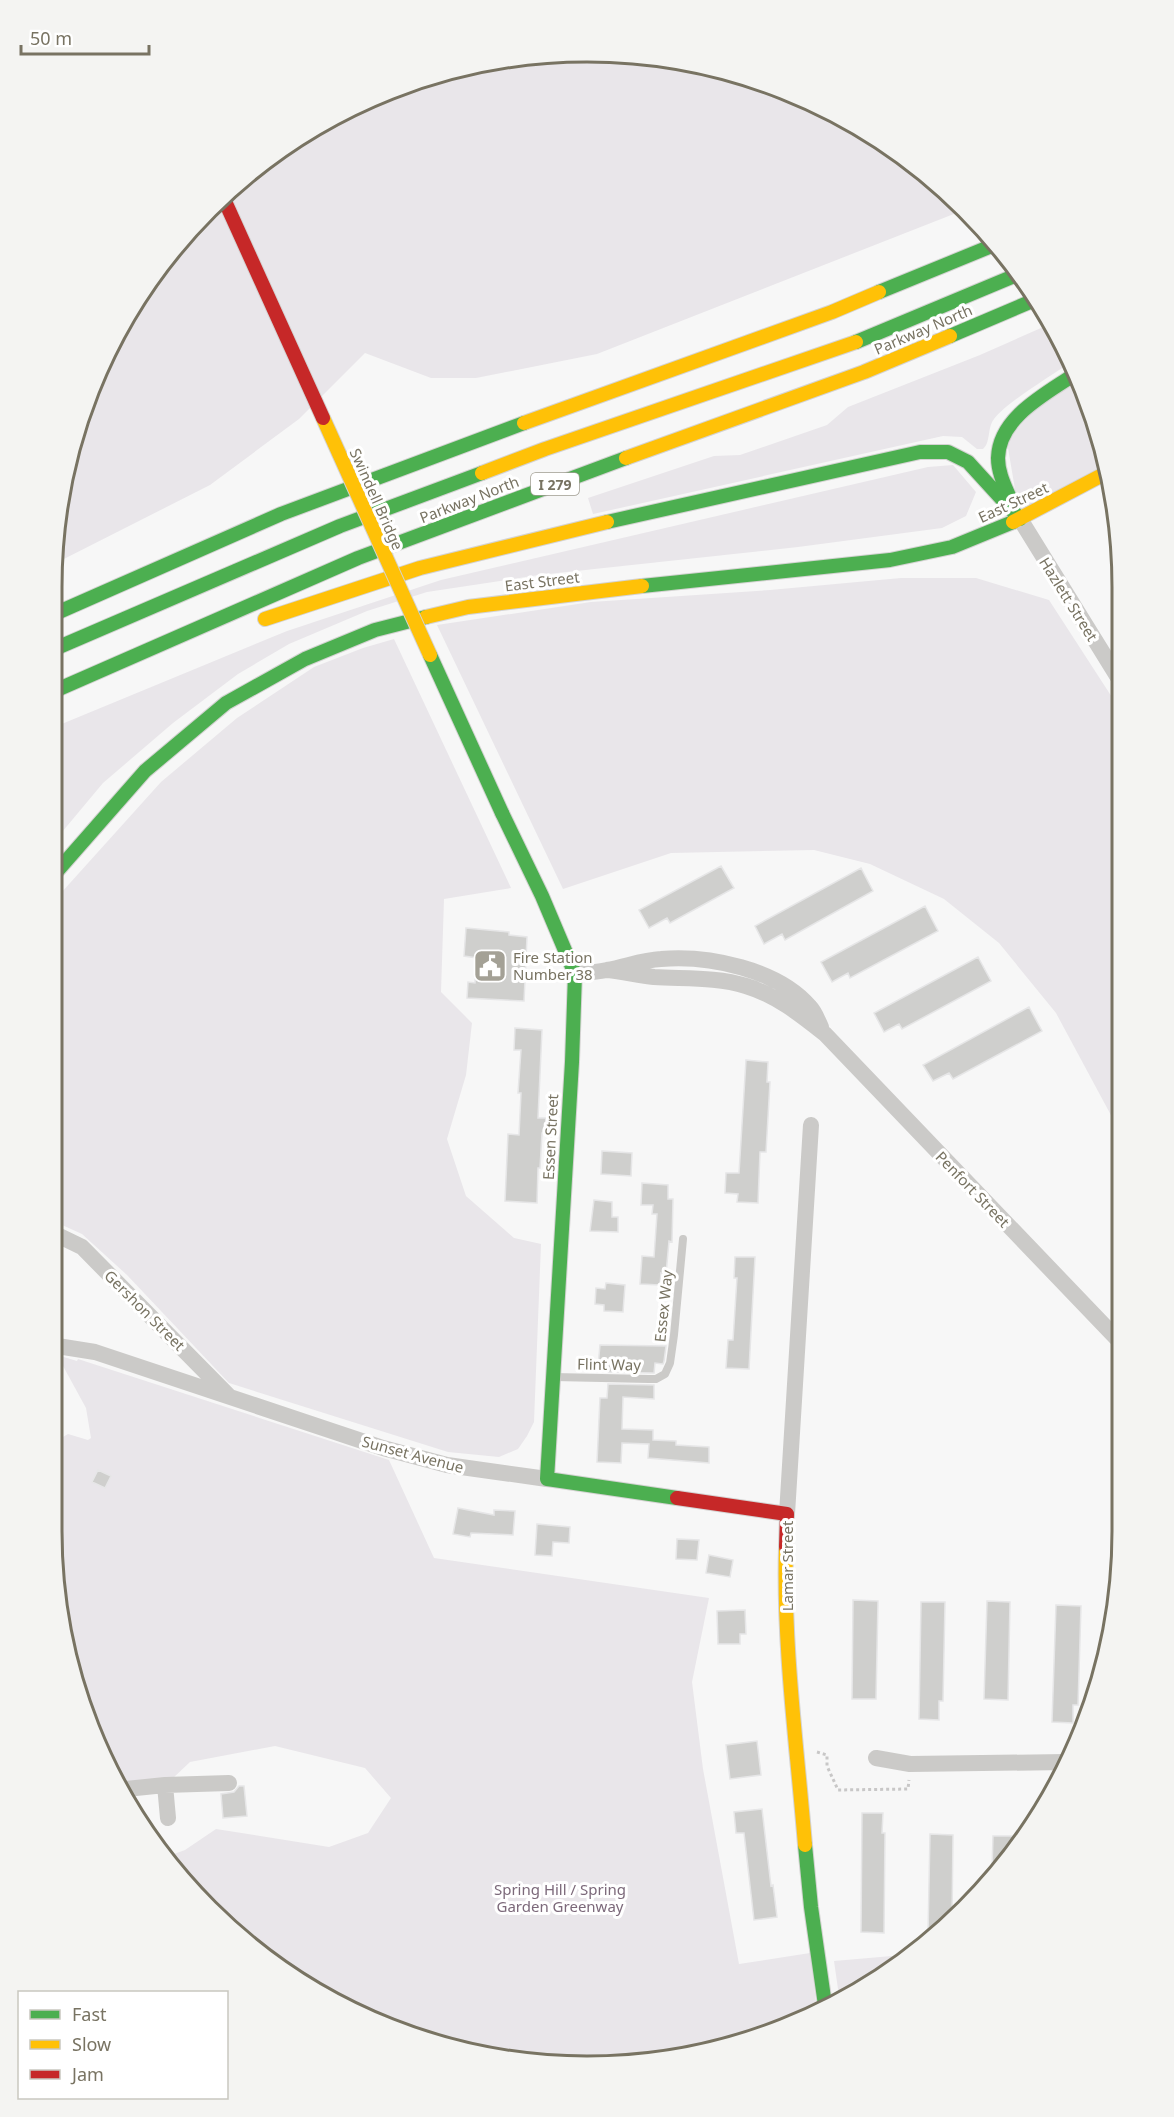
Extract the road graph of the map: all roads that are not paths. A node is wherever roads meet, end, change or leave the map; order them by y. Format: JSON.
{"nodes":[{"id":1,"x":227,"y":205,"type":"edge"},
{"id":2,"x":988,"y":248,"type":"edge"},
{"id":3,"x":1011,"y":277,"type":"edge"},
{"id":4,"x":1028,"y":302,"type":"edge"},
{"id":5,"x":1069,"y":379,"type":"edge"},
{"id":6,"x":1100,"y":477,"type":"edge"},
{"id":7,"x":1020,"y":519,"type":"junction"},
{"id":8,"x":62,"y":611,"type":"edge"},
{"id":9,"x":251,"y":625,"type":"dead end"},
{"id":10,"x":62,"y":646,"type":"edge"},
{"id":11,"x":1112,"y":668,"type":"edge"},
{"id":12,"x":77,"y":682,"type":"junction"},
{"id":13,"x":101,"y":683,"type":"dead end"},
{"id":14,"x":62,"y":688,"type":"edge"},
{"id":15,"x":502,"y":813,"type":"joint"},
{"id":16,"x":62,"y":866,"type":"edge"},
{"id":17,"x":575,"y":974,"type":"junction"},
{"id":18,"x":811,"y":1125,"type":"dead end"},
{"id":19,"x":62,"y":1237,"type":"edge"},
{"id":20,"x":683,"y":1239,"type":"dead end"},
{"id":21,"x":1112,"y":1334,"type":"edge"},
{"id":22,"x":62,"y":1347,"type":"edge"},
{"id":23,"x":665,"y":1374,"type":"joint"},
{"id":24,"x":552,"y":1377,"type":"junction"},
{"id":25,"x":232,"y":1398,"type":"junction"},
{"id":26,"x":547,"y":1479,"type":"junction"},
{"id":27,"x":787,"y":1514,"type":"junction"},
{"id":28,"x":876,"y":1758,"type":"dead end"},
{"id":29,"x":1058,"y":1762,"type":"edge"},
{"id":30,"x":229,"y":1783,"type":"dead end"},
{"id":31,"x":165,"y":1785,"type":"junction"},
{"id":32,"x":130,"y":1789,"type":"edge"},
{"id":33,"x":168,"y":1818,"type":"dead end"},
{"id":34,"x":824,"y":1998,"type":"edge"}],
"edges":[{"from":1,"to":15,"type":"main road","name":"Swindell Bridge","bridge":true},
{"from":2,"to":8,"type":"main road"},
{"from":3,"to":10,"type":"main road"},
{"from":4,"to":12,"type":"main road","name":"Parkway North","number":"I 279"},
{"from":5,"to":7,"type":"main road"},
{"from":6,"to":7,"type":"main road","name":"East Street"},
{"from":7,"to":9,"type":"main road"},
{"from":7,"to":11,"type":"street","name":"Hazlett Street"},
{"from":7,"to":16,"type":"main road","name":"East Street"},
{"from":12,"to":13,"type":"main road"},
{"from":12,"to":14,"type":"main road","name":"Parkway North","number":"I 279"},
{"from":15,"to":17,"type":"main road","name":"Essen Street"},
{"from":17,"to":21,"type":"street","name":"Penfort Street"},
{"from":17,"to":24,"type":"main road","name":"Essen Street"},
{"from":18,"to":27,"type":"street","name":"Lamar Street"},
{"from":19,"to":25,"type":"street","name":"Gershon Street"},
{"from":20,"to":23,"type":"lane","name":"Essex Way"},
{"from":22,"to":25,"type":"street","name":"Sunset Avenue"},
{"from":23,"to":24,"type":"lane","name":"Flint Way"},
{"from":24,"to":26,"type":"main road","name":"Essen Street"},
{"from":25,"to":26,"type":"street","name":"Sunset Avenue"},
{"from":26,"to":27,"type":"main road","name":"Sunset Avenue"},
{"from":27,"to":34,"type":"main road","name":"Lamar Street"},
{"from":28,"to":29,"type":"street"},
{"from":30,"to":31,"type":"street"},
{"from":31,"to":32,"type":"street"},
{"from":31,"to":33,"type":"street"}]}
